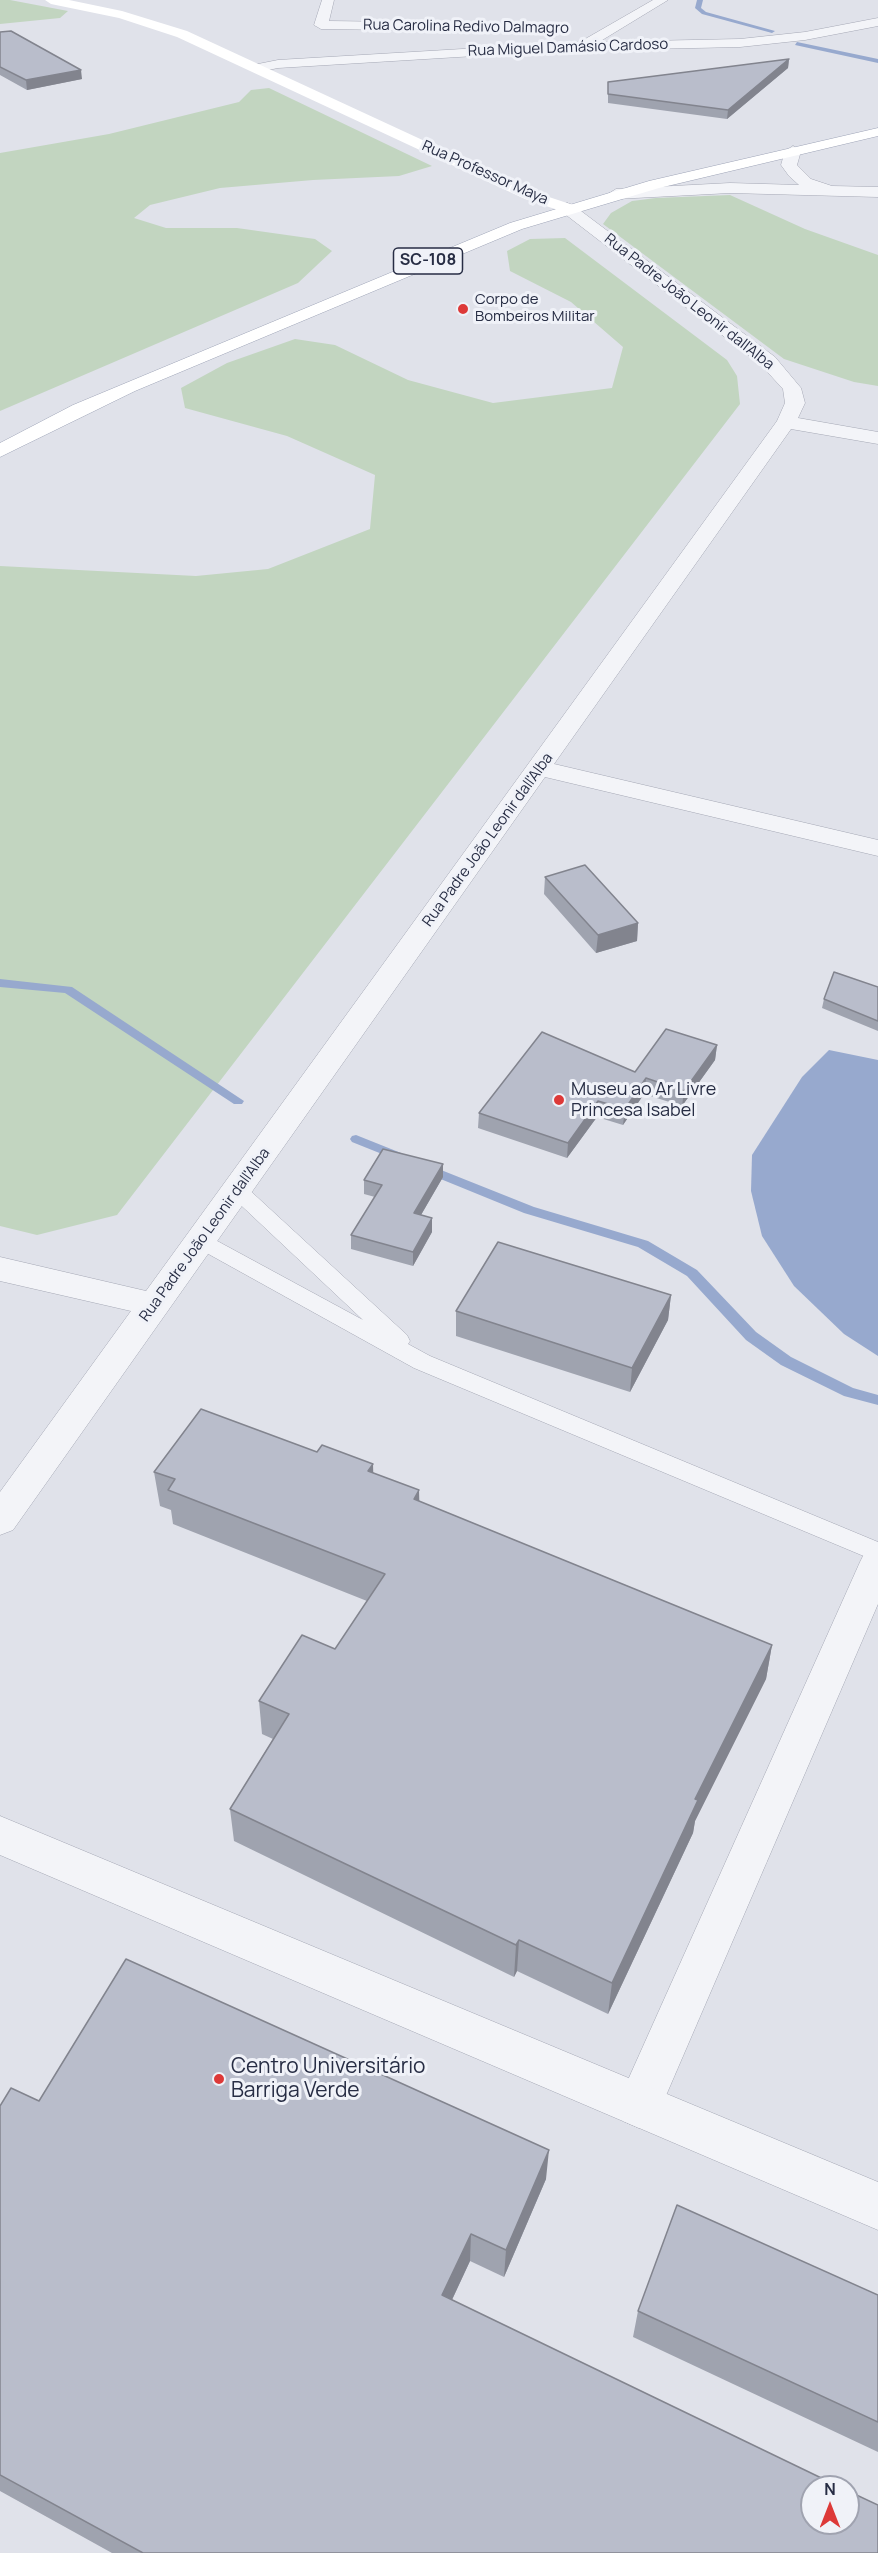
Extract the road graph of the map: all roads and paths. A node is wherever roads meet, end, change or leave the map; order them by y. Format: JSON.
{"nodes":[{"id":1,"x":51,"y":0,"type":"edge"},
{"id":2,"x":91,"y":0,"type":"edge"},
{"id":3,"x":328,"y":0,"type":"edge"},
{"id":4,"x":662,"y":0,"type":"edge"},
{"id":5,"x":506,"y":9,"type":"dead end"},
{"id":6,"x":878,"y":22,"type":"edge"},
{"id":7,"x":505,"y":28,"type":"junction"},
{"id":8,"x":549,"y":28,"type":"dead end"},
{"id":9,"x":580,"y":36,"type":"junction"},
{"id":10,"x":278,"y":64,"type":"junction"},
{"id":11,"x":258,"y":68,"type":"junction"},
{"id":12,"x":878,"y":132,"type":"edge"},
{"id":13,"x":793,"y":151,"type":"junction"},
{"id":14,"x":832,"y":190,"type":"junction"},
{"id":15,"x":878,"y":192,"type":"edge"},
{"id":16,"x":616,"y":194,"type":"junction"},
{"id":17,"x":567,"y":208,"type":"junction"},
{"id":18,"x":786,"y":422,"type":"junction"},
{"id":19,"x":878,"y":438,"type":"edge"},
{"id":20,"x":0,"y":452,"type":"edge"},
{"id":21,"x":539,"y":768,"type":"junction"},
{"id":22,"x":878,"y":848,"type":"edge"},
{"id":23,"x":237,"y":1190,"type":"junction"},
{"id":24,"x":201,"y":1241,"type":"junction"},
{"id":25,"x":0,"y":1269,"type":"edge"},
{"id":26,"x":155,"y":1305,"type":"junction"},
{"id":27,"x":422,"y":1362,"type":"junction"},
{"id":28,"x":0,"y":1520,"type":"edge"},
{"id":29,"x":878,"y":1552,"type":"edge"},
{"id":30,"x":878,"y":1562,"type":"edge"},
{"id":31,"x":0,"y":1835,"type":"edge"},
{"id":32,"x":639,"y":2106,"type":"junction"},
{"id":33,"x":878,"y":2206,"type":"edge"}],
"edges":[{"from":1,"to":11,"type":"main road","name":"Rua Professor Maya"},
{"from":2,"to":10,"type":"main road","name":"Rua Professor Maya"},
{"from":3,"to":7,"type":"street","name":"Rua Carolina Redivo Dalmagro"},
{"from":4,"to":9,"type":"street","name":"Rua Carolina Redivo Dalmagro"},
{"from":5,"to":7,"type":"street"},
{"from":6,"to":9,"type":"street","name":"Rua Miguel Damásio Cardoso"},
{"from":7,"to":8,"type":"street","name":"Rua Carolina Redivo Dalmagro"},
{"from":9,"to":10,"type":"street","name":"Rua Miguel Damásio Cardoso"},
{"from":10,"to":11,"type":"street","name":"Rua Miguel Damásio Cardoso"},
{"from":10,"to":17,"type":"main road","name":"Rua Professor Maya"},
{"from":11,"to":17,"type":"main road","name":"Rua Professor Maya"},
{"from":12,"to":13,"type":"main road","number":"SC-108"},
{"from":13,"to":14,"type":"street"},
{"from":13,"to":16,"type":"main road","number":"SC-108"},
{"from":14,"to":15,"type":"street"},
{"from":14,"to":16,"type":"street"},
{"from":16,"to":17,"type":"main road","number":"SC-108"},
{"from":17,"to":18,"type":"street","name":"Rua Padre João Leonir dall'Alba"},
{"from":17,"to":20,"type":"main road","number":"SC-108"},
{"from":18,"to":19,"type":"street"},
{"from":18,"to":21,"type":"street","name":"Rua Padre João Leonir dall'Alba"},
{"from":21,"to":22,"type":"street"},
{"from":21,"to":23,"type":"street","name":"Rua Padre João Leonir dall'Alba"},
{"from":23,"to":24,"type":"street","name":"Rua Padre João Leonir dall'Alba"},
{"from":23,"to":27,"type":"lane"},
{"from":24,"to":26,"type":"street","name":"Rua Padre João Leonir dall'Alba"},
{"from":24,"to":27,"type":"lane"},
{"from":25,"to":26,"type":"street"},
{"from":26,"to":28,"type":"street","name":"Rua Padre João Leonir dall'Alba"},
{"from":27,"to":29,"type":"lane"},
{"from":30,"to":32,"type":"street"},
{"from":31,"to":32,"type":"street"},
{"from":32,"to":33,"type":"street"}]}
